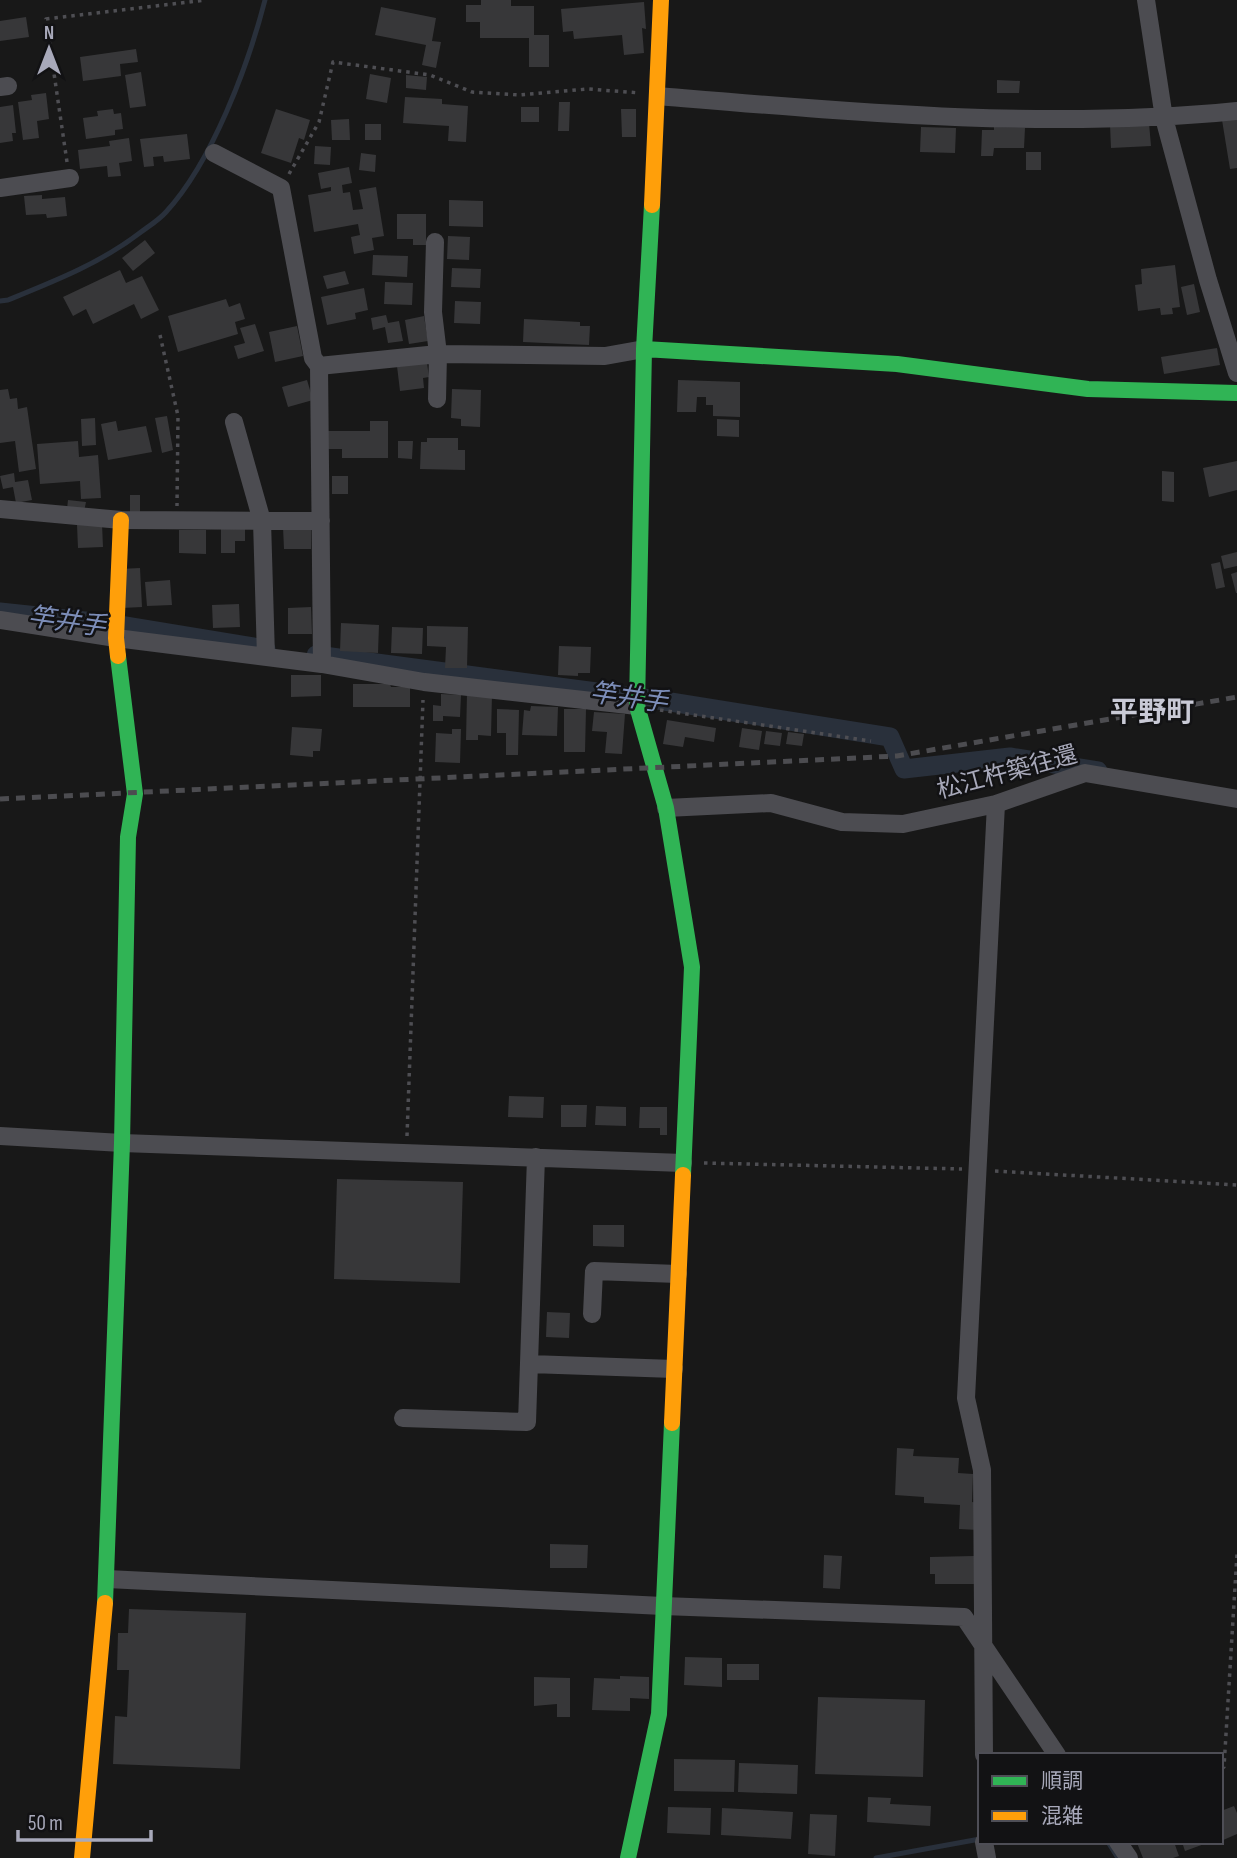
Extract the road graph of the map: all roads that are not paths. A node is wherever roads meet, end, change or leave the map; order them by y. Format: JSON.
{"nodes":[{"id":1,"x":661,"y":0,"type":"edge"},
{"id":2,"x":1146,"y":0,"type":"edge"},
{"id":3,"x":658,"y":96,"type":"junction"},
{"id":4,"x":1237,"y":111,"type":"edge"},
{"id":5,"x":1164,"y":118,"type":"junction"},
{"id":6,"x":214,"y":153,"type":"dead end"},
{"id":7,"x":70,"y":178,"type":"road end"},
{"id":8,"x":0,"y":188,"type":"edge"},
{"id":9,"x":435,"y":242,"type":"dead end"},
{"id":10,"x":644,"y":349,"type":"junction"},
{"id":11,"x":438,"y":354,"type":"junction"},
{"id":12,"x":319,"y":366,"type":"junction"},
{"id":13,"x":1237,"y":373,"type":"edge"},
{"id":14,"x":1237,"y":393,"type":"edge"},
{"id":15,"x":438,"y":399,"type":"dead end"},
{"id":16,"x":234,"y":422,"type":"dead end"},
{"id":17,"x":0,"y":509,"type":"edge"},
{"id":18,"x":121,"y":520,"type":"junction"},
{"id":19,"x":262,"y":521,"type":"junction"},
{"id":20,"x":321,"y":521,"type":"junction"},
{"id":21,"x":0,"y":621,"type":"edge"},
{"id":22,"x":116,"y":638,"type":"junction"},
{"id":23,"x":265,"y":657,"type":"junction"},
{"id":24,"x":323,"y":664,"type":"junction"},
{"id":25,"x":638,"y":706,"type":"junction"},
{"id":26,"x":1237,"y":799,"type":"edge"},
{"id":27,"x":996,"y":804,"type":"junction"},
{"id":28,"x":666,"y":808,"type":"junction"},
{"id":29,"x":0,"y":1136,"type":"edge"},
{"id":30,"x":122,"y":1143,"type":"junction"},
{"id":31,"x":536,"y":1157,"type":"junction"},
{"id":32,"x":683,"y":1163,"type":"junction"},
{"id":33,"x":678,"y":1274,"type":"junction"},
{"id":34,"x":592,"y":1314,"type":"dead end"},
{"id":35,"x":530,"y":1364,"type":"junction"},
{"id":36,"x":674,"y":1369,"type":"junction"},
{"id":37,"x":403,"y":1418,"type":"dead end"},
{"id":38,"x":107,"y":1579,"type":"junction"},
{"id":39,"x":663,"y":1606,"type":"junction"},
{"id":40,"x":985,"y":1650,"type":"junction"},
{"id":41,"x":984,"y":1753,"type":"edge"},
{"id":42,"x":1056,"y":1753,"type":"edge"},
{"id":43,"x":82,"y":1858,"type":"edge"},
{"id":44,"x":628,"y":1858,"type":"edge"}],
"edges":[{"from":1,"to":3,"type":"street"},
{"from":2,"to":5,"type":"street"},
{"from":3,"to":5,"type":"street"},
{"from":3,"to":10,"type":"street"},
{"from":4,"to":5,"type":"street"},
{"from":5,"to":13,"type":"street"},
{"from":6,"to":12,"type":"street"},
{"from":7,"to":8,"type":"street"},
{"from":9,"to":11,"type":"street"},
{"from":10,"to":11,"type":"street"},
{"from":10,"to":14,"type":"street"},
{"from":10,"to":25,"type":"street"},
{"from":11,"to":12,"type":"street"},
{"from":11,"to":15,"type":"street"},
{"from":12,"to":20,"type":"street"},
{"from":16,"to":19,"type":"street"},
{"from":17,"to":18,"type":"street"},
{"from":18,"to":19,"type":"street"},
{"from":18,"to":22,"type":"street"},
{"from":19,"to":20,"type":"street"},
{"from":19,"to":23,"type":"street"},
{"from":20,"to":24,"type":"street"},
{"from":21,"to":22,"type":"street"},
{"from":22,"to":23,"type":"street"},
{"from":22,"to":30,"type":"street"},
{"from":23,"to":24,"type":"street"},
{"from":24,"to":25,"type":"street"},
{"from":25,"to":28,"type":"street"},
{"from":26,"to":27,"type":"street","name":"松江杵築往還"},
{"from":27,"to":28,"type":"street","name":"松江杵築往還"},
{"from":27,"to":40,"type":"street"},
{"from":28,"to":32,"type":"street"},
{"from":29,"to":30,"type":"street"},
{"from":30,"to":31,"type":"street"},
{"from":30,"to":38,"type":"street"},
{"from":31,"to":32,"type":"street"},
{"from":31,"to":35,"type":"street"},
{"from":32,"to":33,"type":"street"},
{"from":33,"to":34,"type":"street"},
{"from":33,"to":36,"type":"street"},
{"from":35,"to":36,"type":"street"},
{"from":35,"to":37,"type":"street"},
{"from":36,"to":39,"type":"street"},
{"from":38,"to":39,"type":"street"},
{"from":38,"to":43,"type":"street"},
{"from":39,"to":40,"type":"street"},
{"from":39,"to":44,"type":"street"},
{"from":40,"to":41,"type":"street"},
{"from":40,"to":42,"type":"street"}]}
